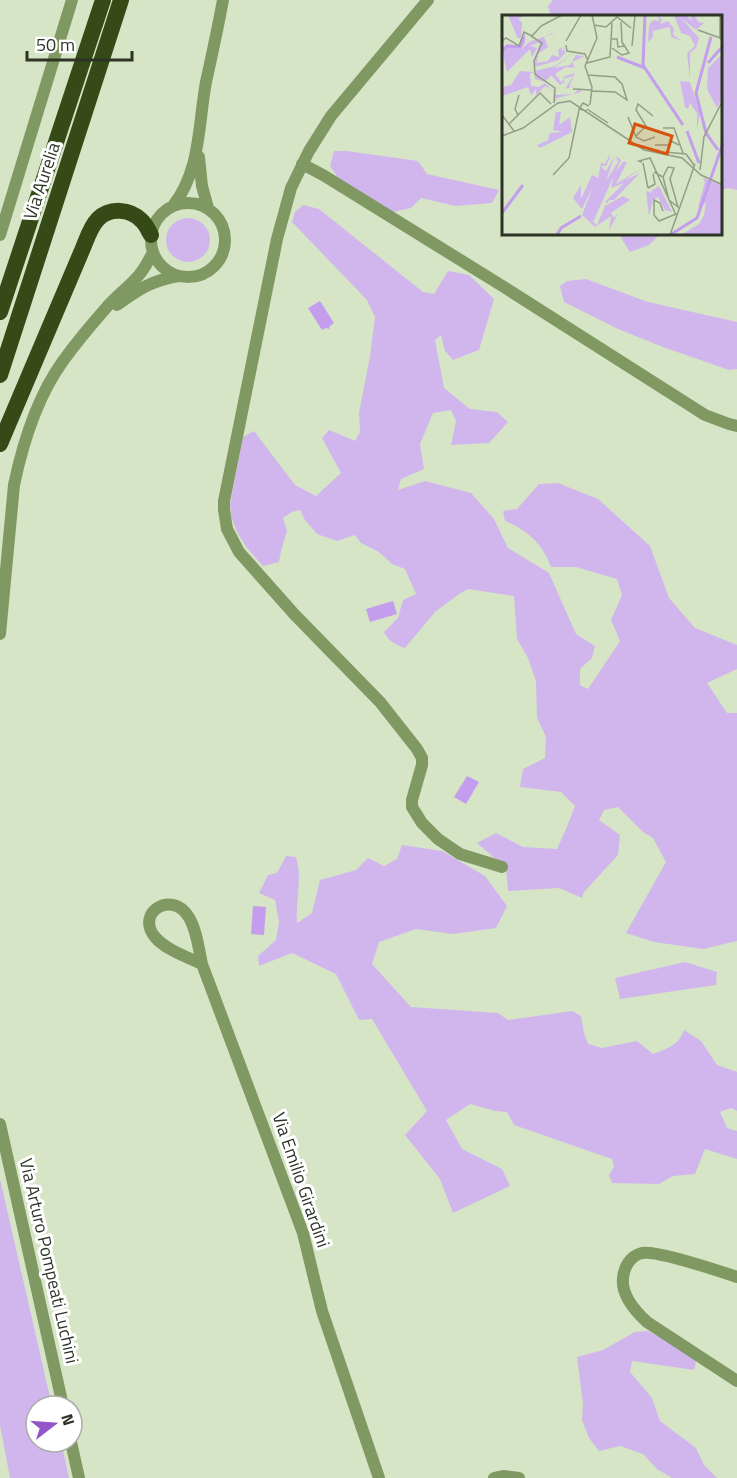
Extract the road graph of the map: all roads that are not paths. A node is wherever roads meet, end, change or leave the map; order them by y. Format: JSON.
{"nodes":[{"id":1,"x":72,"y":0,"type":"edge"},
{"id":2,"x":103,"y":0,"type":"edge"},
{"id":3,"x":121,"y":0,"type":"edge"},
{"id":4,"x":223,"y":0,"type":"edge"},
{"id":5,"x":428,"y":0,"type":"edge"},
{"id":6,"x":200,"y":139,"type":"junction"},
{"id":7,"x":302,"y":164,"type":"junction"},
{"id":8,"x":173,"y":206,"type":"junction"},
{"id":9,"x":208,"y":208,"type":"junction"},
{"id":10,"x":1,"y":231,"type":"edge"},
{"id":11,"x":152,"y":244,"type":"junction"},
{"id":12,"x":178,"y":276,"type":"junction"},
{"id":13,"x":0,"y":312,"type":"edge"},
{"id":14,"x":95,"y":322,"type":"junction"},
{"id":15,"x":0,"y":375,"type":"edge"},
{"id":16,"x":737,"y":426,"type":"edge"},
{"id":17,"x":0,"y":444,"type":"edge"},
{"id":18,"x":0,"y":634,"type":"edge"},
{"id":19,"x":502,"y":867,"type":"dead end"},
{"id":20,"x":202,"y":964,"type":"junction"},
{"id":21,"x":0,"y":1124,"type":"edge"},
{"id":22,"x":737,"y":1277,"type":"edge"},
{"id":23,"x":737,"y":1381,"type":"edge"},
{"id":24,"x":60,"y":1394,"type":"edge"},
{"id":25,"x":74,"y":1454,"type":"edge"},
{"id":26,"x":79,"y":1478,"type":"edge"},
{"id":27,"x":379,"y":1478,"type":"edge"},
{"id":28,"x":494,"y":1478,"type":"edge"},
{"id":29,"x":519,"y":1478,"type":"edge"}],
"edges":[{"from":1,"to":10,"type":"street"},
{"from":2,"to":13,"type":"highway","name":"Via Aurelia"},
{"from":3,"to":15,"type":"highway","name":"Via Aurelia"},
{"from":4,"to":6,"type":"street"},
{"from":5,"to":7,"type":"street"},
{"from":6,"to":8,"type":"street"},
{"from":6,"to":9,"type":"street"},
{"from":7,"to":16,"type":"street"},
{"from":7,"to":19,"type":"street"},
{"from":8,"to":9,"type":"street"},
{"from":8,"to":11,"type":"street"},
{"from":9,"to":12,"type":"street"},
{"from":11,"to":12,"type":"street"},
{"from":11,"to":14,"type":"street"},
{"from":11,"to":17,"type":"highway"},
{"from":12,"to":14,"type":"street"},
{"from":14,"to":18,"type":"street"},
{"from":20,"to":20,"type":"street","name":"Via Emilio Girardini"},
{"from":20,"to":27,"type":"street","name":"Via Emilio Girardini"},
{"from":21,"to":24,"type":"street","name":"Via Arturo Pompeati Luchini"},
{"from":22,"to":23,"type":"street"},
{"from":25,"to":26,"type":"street"},
{"from":28,"to":29,"type":"street"}]}
